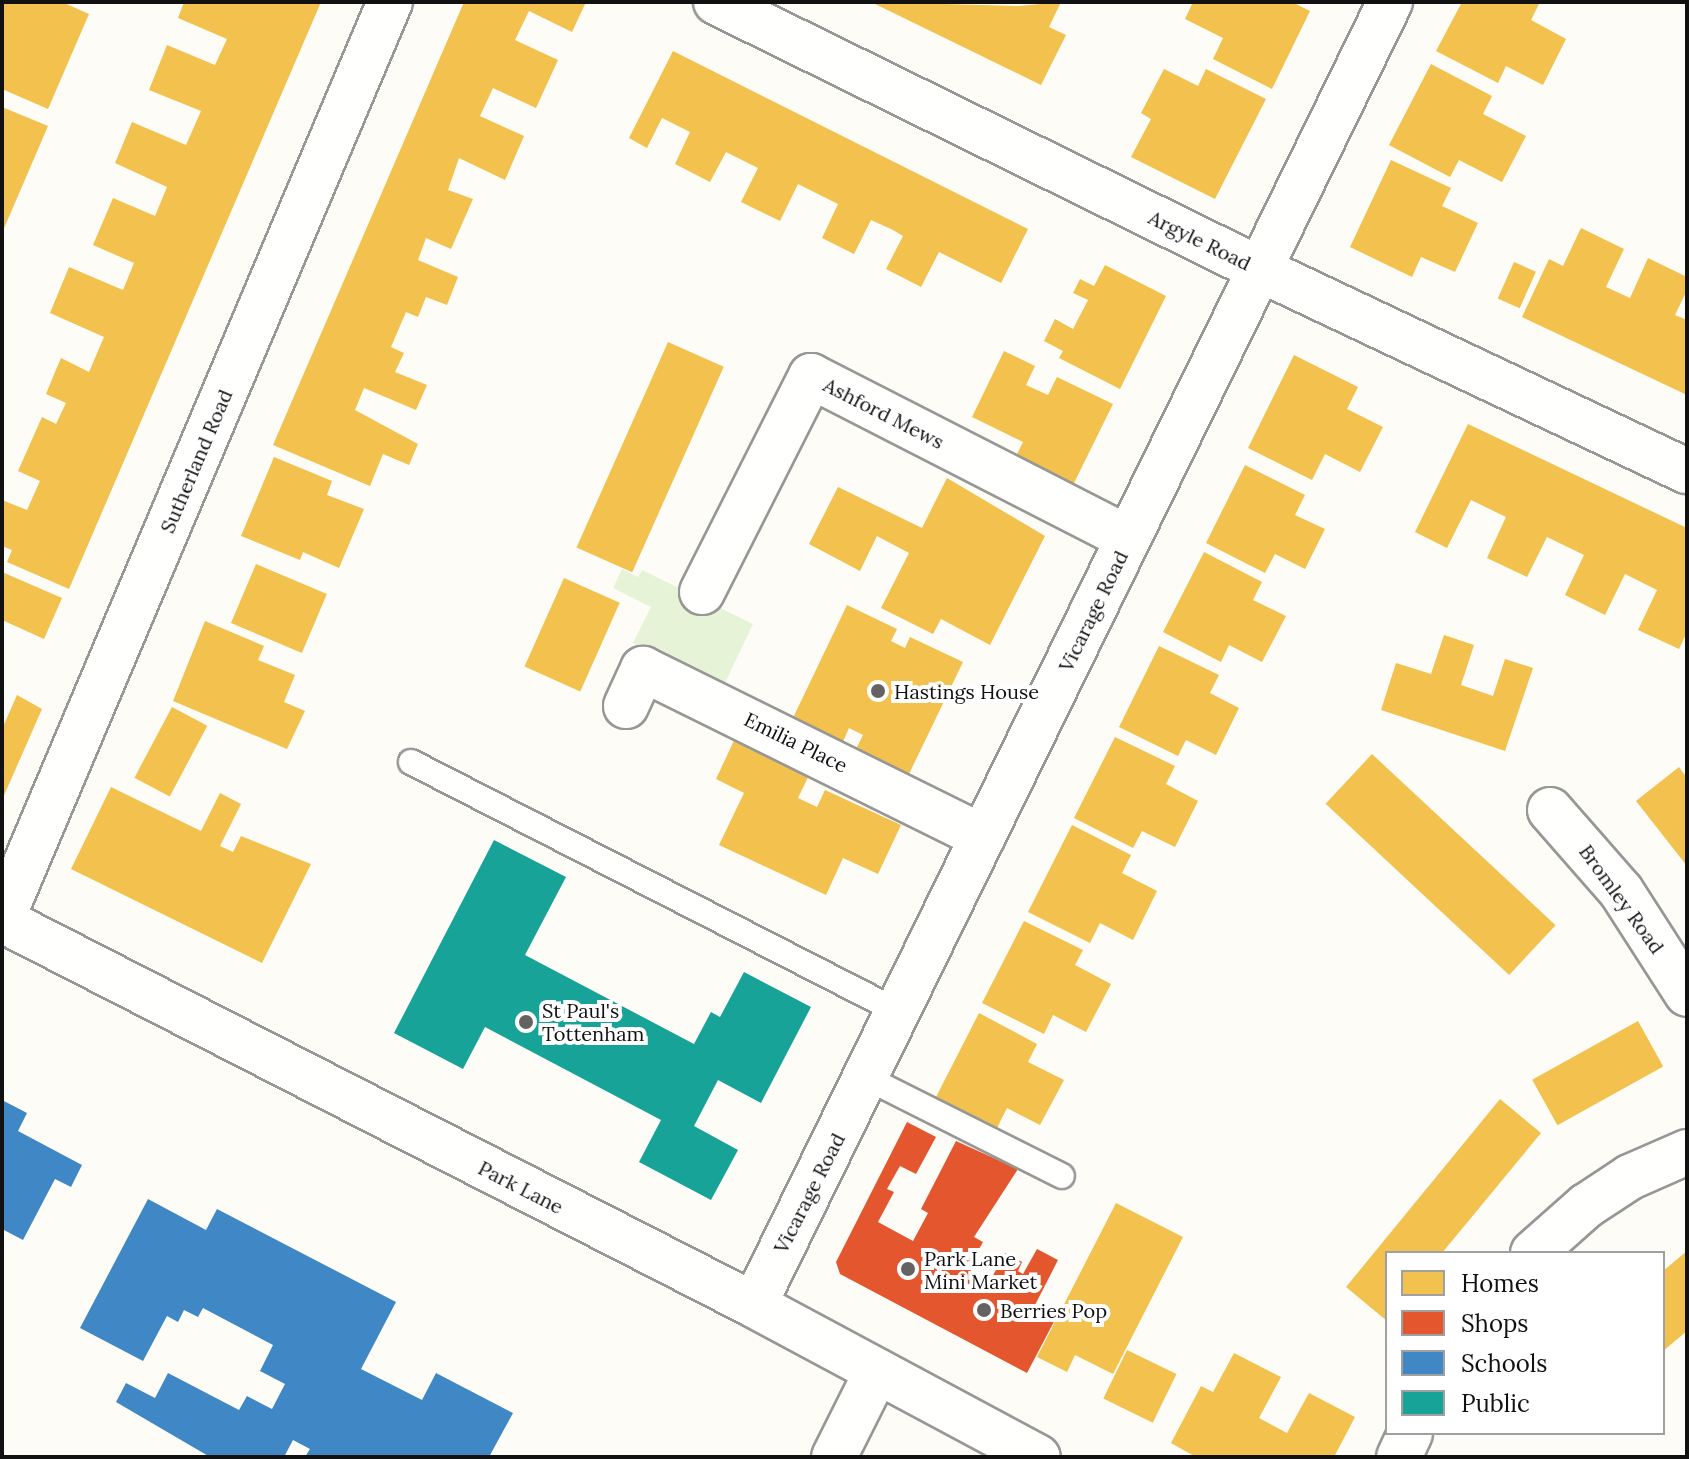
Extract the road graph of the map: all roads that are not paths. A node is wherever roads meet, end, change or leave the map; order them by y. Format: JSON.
{"nodes":[{"id":1,"x":390,"y":2,"type":"edge"},
{"id":2,"x":716,"y":2,"type":"edge"},
{"id":3,"x":1390,"y":2,"type":"edge"},
{"id":4,"x":1259,"y":269,"type":"junction"},
{"id":5,"x":1687,"y":471,"type":"edge"},
{"id":6,"x":1128,"y":538,"type":"junction"},
{"id":7,"x":702,"y":592,"type":"dead end"},
{"id":8,"x":626,"y":706,"type":"dead end"},
{"id":9,"x":411,"y":762,"type":"dead end"},
{"id":10,"x":1550,"y":810,"type":"dead end"},
{"id":11,"x":983,"y":837,"type":"junction"},
{"id":12,"x":2,"y":920,"type":"edge"},
{"id":13,"x":1687,"y":994,"type":"edge"},
{"id":14,"x":899,"y":1012,"type":"junction"},
{"id":15,"x":867,"y":1078,"type":"junction"},
{"id":16,"x":1687,"y":1152,"type":"edge"},
{"id":17,"x":1062,"y":1176,"type":"dead end"},
{"id":18,"x":1535,"y":1251,"type":"edge"},
{"id":19,"x":754,"y":1305,"type":"junction"},
{"id":20,"x":877,"y":1371,"type":"junction"},
{"id":21,"x":1409,"y":1435,"type":"edge"},
{"id":22,"x":834,"y":1457,"type":"edge"},
{"id":23,"x":1038,"y":1457,"type":"edge"},
{"id":24,"x":1399,"y":1457,"type":"edge"}],
"edges":[{"from":1,"to":12,"type":"street","name":"Sutherland Road"},
{"from":2,"to":4,"type":"street","name":"Argyle Road"},
{"from":3,"to":4,"type":"street","name":"Vicarage Road"},
{"from":4,"to":5,"type":"street","name":"Argyle Road"},
{"from":4,"to":6,"type":"street","name":"Vicarage Road"},
{"from":6,"to":7,"type":"street","name":"Ashford Mews"},
{"from":6,"to":11,"type":"street","name":"Vicarage Road"},
{"from":8,"to":11,"type":"street","name":"Emilia Place"},
{"from":9,"to":14,"type":"lane"},
{"from":10,"to":13,"type":"street","name":"Bromley Road"},
{"from":11,"to":14,"type":"street","name":"Vicarage Road"},
{"from":12,"to":19,"type":"street","name":"Park Lane"},
{"from":14,"to":15,"type":"street","name":"Vicarage Road"},
{"from":15,"to":17,"type":"lane"},
{"from":15,"to":19,"type":"street","name":"Vicarage Road"},
{"from":16,"to":18,"type":"street"},
{"from":19,"to":20,"type":"street","name":"Park Lane"},
{"from":20,"to":22,"type":"street"},
{"from":20,"to":23,"type":"street","name":"Park Lane"},
{"from":21,"to":24,"type":"street"}]}
